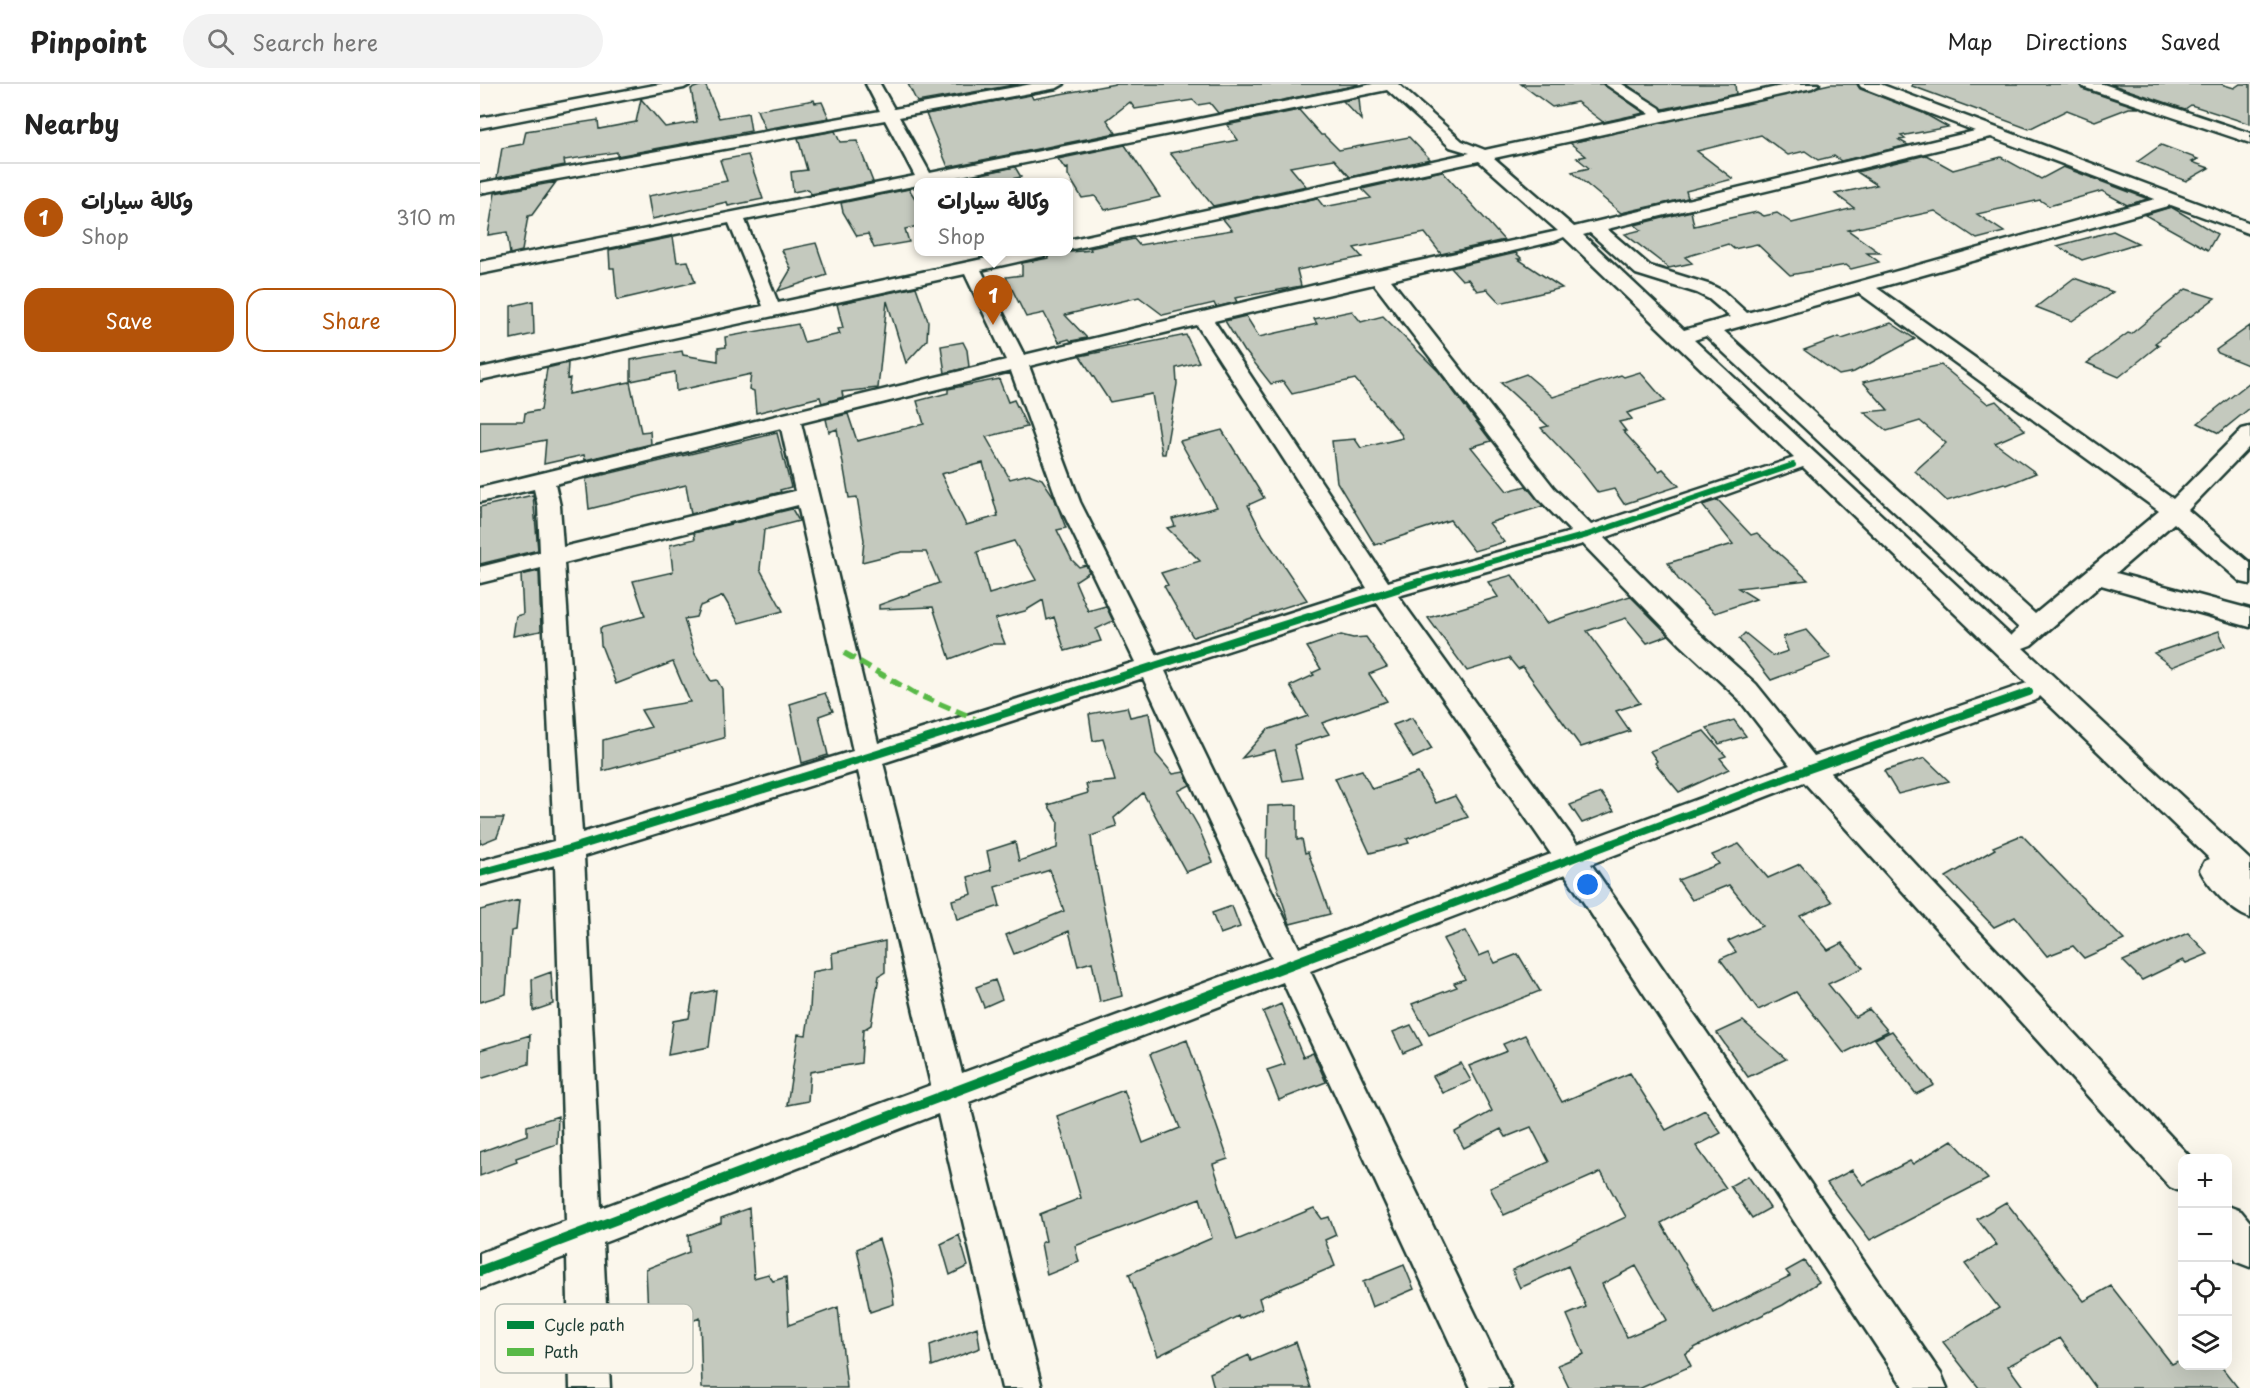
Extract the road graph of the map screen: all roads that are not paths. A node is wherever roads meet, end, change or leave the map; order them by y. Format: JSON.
{"nodes":[{"id":1,"x":684,"y":84,"type":"edge"},
{"id":2,"x":873,"y":84,"type":"edge"},
{"id":3,"x":1058,"y":84,"type":"edge"},
{"id":4,"x":1389,"y":84,"type":"edge"},
{"id":5,"x":1612,"y":84,"type":"edge"},
{"id":6,"x":1782,"y":84,"type":"edge"},
{"id":7,"x":1812,"y":84,"type":"edge"},
{"id":8,"x":1866,"y":84,"type":"edge"},
{"id":9,"x":2088,"y":84,"type":"edge"},
{"id":10,"x":1654,"y":111,"type":"junction"},
{"id":11,"x":889,"y":114,"type":"junction"},
{"id":12,"x":480,"y":123,"type":"edge"},
{"id":13,"x":1989,"y":132,"type":"junction"},
{"id":14,"x":2250,"y":138,"type":"edge"},
{"id":15,"x":1468,"y":152,"type":"junction"},
{"id":16,"x":924,"y":178,"type":"edge"},
{"id":17,"x":930,"y":178,"type":"edge"},
{"id":18,"x":914,"y":181,"type":"edge"},
{"id":19,"x":480,"y":188,"type":"edge"},
{"id":20,"x":2170,"y":200,"type":"junction"},
{"id":21,"x":736,"y":218,"type":"junction"},
{"id":22,"x":1593,"y":227,"type":"junction"},
{"id":23,"x":2250,"y":229,"type":"edge"},
{"id":24,"x":1563,"y":234,"type":"junction"},
{"id":25,"x":1073,"y":238,"type":"edge"},
{"id":26,"x":1073,"y":244,"type":"edge"},
{"id":27,"x":991,"y":256,"type":"edge"},
{"id":28,"x":1019,"y":256,"type":"edge"},
{"id":29,"x":970,"y":266,"type":"junction"},
{"id":30,"x":480,"y":267,"type":"edge"},
{"id":31,"x":1378,"y":276,"type":"junction"},
{"id":32,"x":1863,"y":287,"type":"junction"},
{"id":33,"x":769,"y":302,"type":"junction"},
{"id":34,"x":1202,"y":318,"type":"junction"},
{"id":35,"x":1744,"y":320,"type":"junction"},
{"id":36,"x":1711,"y":330,"type":"junction"},
{"id":37,"x":1678,"y":338,"type":"junction"},
{"id":38,"x":1018,"y":363,"type":"junction"},
{"id":39,"x":480,"y":365,"type":"edge"},
{"id":40,"x":480,"y":374,"type":"edge"},
{"id":41,"x":790,"y":419,"type":"junction"},
{"id":42,"x":2250,"y":434,"type":"edge"},
{"id":43,"x":1793,"y":465,"type":"junction"},
{"id":44,"x":543,"y":481,"type":"junction"},
{"id":45,"x":480,"y":495,"type":"edge"},
{"id":46,"x":806,"y":496,"type":"junction"},
{"id":47,"x":2174,"y":511,"type":"junction"},
{"id":48,"x":1587,"y":535,"type":"junction"},
{"id":49,"x":552,"y":558,"type":"junction"},
{"id":50,"x":480,"y":575,"type":"edge"},
{"id":51,"x":2097,"y":576,"type":"junction"},
{"id":52,"x":2250,"y":576,"type":"edge"},
{"id":53,"x":1382,"y":592,"type":"junction"},
{"id":54,"x":2250,"y":618,"type":"edge"},
{"id":55,"x":2036,"y":628,"type":"junction"},
{"id":56,"x":2010,"y":650,"type":"junction"},
{"id":57,"x":1150,"y":666,"type":"junction"},
{"id":58,"x":2029,"y":692,"type":"junction"},
{"id":59,"x":868,"y":757,"type":"junction"},
{"id":60,"x":1809,"y":769,"type":"junction"},
{"id":61,"x":569,"y":849,"type":"junction"},
{"id":62,"x":1571,"y":859,"type":"junction"},
{"id":63,"x":480,"y":873,"type":"edge"},
{"id":64,"x":2250,"y":879,"type":"edge"},
{"id":65,"x":2250,"y":904,"type":"edge"},
{"id":66,"x":1293,"y":966,"type":"junction"},
{"id":67,"x":949,"y":1094,"type":"junction"},
{"id":68,"x":2178,"y":1171,"type":"edge"},
{"id":69,"x":2232,"y":1229,"type":"edge"},
{"id":70,"x":586,"y":1230,"type":"junction"},
{"id":71,"x":2250,"y":1249,"type":"edge"},
{"id":72,"x":480,"y":1271,"type":"edge"},
{"id":73,"x":588,"y":1304,"type":"edge"},
{"id":74,"x":591,"y":1373,"type":"edge"},
{"id":75,"x":591,"y":1388,"type":"edge"},
{"id":76,"x":1023,"y":1388,"type":"edge"},
{"id":77,"x":1491,"y":1388,"type":"edge"},
{"id":78,"x":1927,"y":1388,"type":"edge"}],
"edges":[{"from":1,"to":12,"type":"street"},
{"from":2,"to":11,"type":"street"},
{"from":3,"to":11,"type":"street"},
{"from":4,"to":15,"type":"street"},
{"from":4,"to":17,"type":"street"},
{"from":5,"to":10,"type":"street"},
{"from":6,"to":10,"type":"street"},
{"from":7,"to":15,"type":"street"},
{"from":8,"to":13,"type":"street"},
{"from":9,"to":14,"type":"street"},
{"from":10,"to":15,"type":"street"},
{"from":11,"to":16,"type":"street"},
{"from":11,"to":19,"type":"street"},
{"from":13,"to":20,"type":"street"},
{"from":13,"to":22,"type":"street"},
{"from":15,"to":24,"type":"street"},
{"from":15,"to":25,"type":"street"},
{"from":15,"to":26,"type":"street"},
{"from":18,"to":21,"type":"street"},
{"from":20,"to":23,"type":"street"},
{"from":20,"to":32,"type":"street"},
{"from":21,"to":30,"type":"street"},
{"from":21,"to":33,"type":"street"},
{"from":22,"to":24,"type":"street"},
{"from":22,"to":35,"type":"street"},
{"from":24,"to":31,"type":"street"},
{"from":24,"to":37,"type":"street"},
{"from":24,"to":43,"type":"street"},
{"from":27,"to":33,"type":"street"},
{"from":28,"to":29,"type":"street"},
{"from":29,"to":38,"type":"street"},
{"from":29,"to":40,"type":"street"},
{"from":31,"to":34,"type":"street"},
{"from":31,"to":48,"type":"street"},
{"from":32,"to":35,"type":"street"},
{"from":32,"to":47,"type":"street"},
{"from":33,"to":39,"type":"street"},
{"from":34,"to":38,"type":"street"},
{"from":34,"to":53,"type":"street"},
{"from":35,"to":36,"type":"street"},
{"from":36,"to":37,"type":"street"},
{"from":36,"to":55,"type":"street"},
{"from":37,"to":56,"type":"street"},
{"from":38,"to":41,"type":"street"},
{"from":38,"to":57,"type":"street"},
{"from":41,"to":44,"type":"street"},
{"from":41,"to":46,"type":"street"},
{"from":42,"to":47,"type":"street"},
{"from":43,"to":48,"type":"street"},
{"from":43,"to":58,"type":"street"},
{"from":44,"to":45,"type":"street"},
{"from":44,"to":49,"type":"street"},
{"from":46,"to":49,"type":"street"},
{"from":46,"to":59,"type":"street"},
{"from":47,"to":51,"type":"street"},
{"from":47,"to":52,"type":"street"},
{"from":48,"to":53,"type":"street"},
{"from":48,"to":60,"type":"street"},
{"from":49,"to":50,"type":"street"},
{"from":49,"to":61,"type":"street"},
{"from":51,"to":54,"type":"street"},
{"from":51,"to":55,"type":"street"},
{"from":53,"to":57,"type":"street"},
{"from":53,"to":62,"type":"street"},
{"from":55,"to":56,"type":"street"},
{"from":56,"to":64,"type":"street"},
{"from":57,"to":59,"type":"street"},
{"from":57,"to":66,"type":"street"},
{"from":58,"to":60,"type":"street"},
{"from":58,"to":65,"type":"street"},
{"from":59,"to":61,"type":"street"},
{"from":59,"to":67,"type":"street"},
{"from":60,"to":62,"type":"street"},
{"from":60,"to":68,"type":"street"},
{"from":61,"to":63,"type":"street"},
{"from":61,"to":70,"type":"street"},
{"from":62,"to":66,"type":"street"},
{"from":62,"to":78,"type":"street"},
{"from":66,"to":67,"type":"street"},
{"from":66,"to":77,"type":"street"},
{"from":67,"to":70,"type":"street"},
{"from":67,"to":76,"type":"street"},
{"from":69,"to":71,"type":"street"},
{"from":70,"to":72,"type":"street"},
{"from":70,"to":73,"type":"street"},
{"from":74,"to":75,"type":"street"}]}
